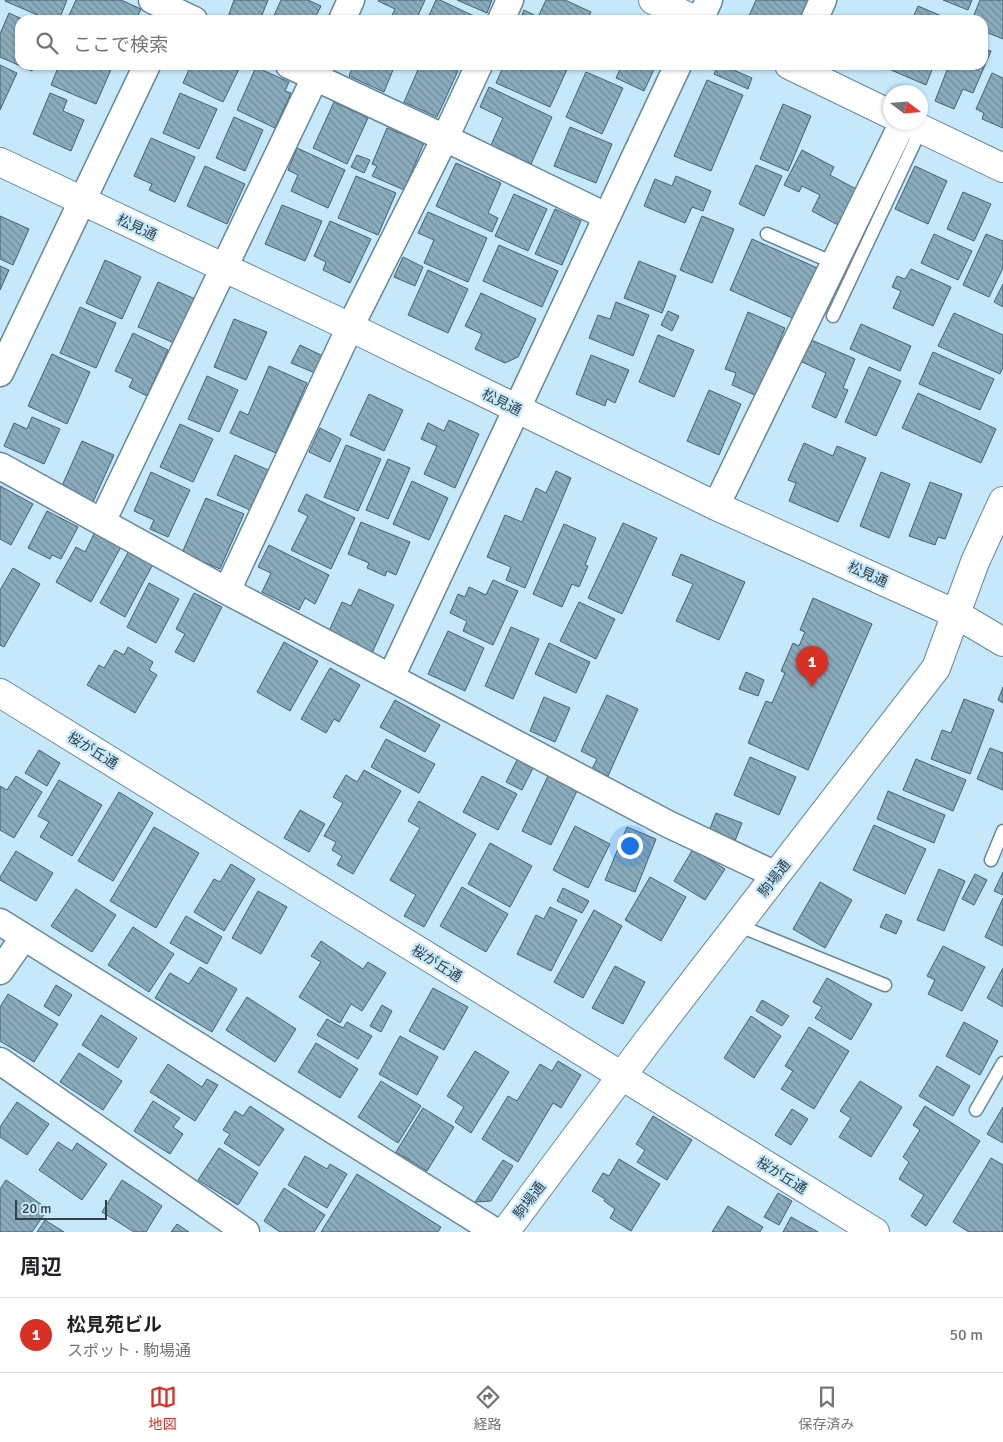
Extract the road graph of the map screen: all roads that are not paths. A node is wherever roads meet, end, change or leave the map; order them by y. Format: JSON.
{"nodes":[{"id":1,"x":351,"y":0,"type":"edge"},
{"id":2,"x":510,"y":0,"type":"edge"},
{"id":3,"x":653,"y":0,"type":"edge"},
{"id":4,"x":709,"y":0,"type":"edge"},
{"id":5,"x":823,"y":0,"type":"edge"},
{"id":6,"x":344,"y":15,"type":"edge"},
{"id":7,"x":503,"y":15,"type":"edge"},
{"id":8,"x":684,"y":15,"type":"edge"},
{"id":9,"x":702,"y":15,"type":"edge"},
{"id":10,"x":816,"y":15,"type":"edge"},
{"id":11,"x":145,"y":70,"type":"edge"},
{"id":12,"x":478,"y":70,"type":"edge"},
{"id":13,"x":676,"y":70,"type":"edge"},
{"id":14,"x":800,"y":70,"type":"edge"},
{"id":15,"x":318,"y":71,"type":"edge"},
{"id":16,"x":883,"y":111,"type":"edge"},
{"id":17,"x":907,"y":130,"type":"edge"},
{"id":18,"x":908,"y":130,"type":"edge"},
{"id":19,"x":923,"y":130,"type":"edge"},
{"id":20,"x":445,"y":138,"type":"junction"},
{"id":21,"x":1001,"y":161,"type":"edge"},
{"id":22,"x":0,"y":162,"type":"edge"},
{"id":23,"x":82,"y":201,"type":"junction"},
{"id":24,"x":606,"y":216,"type":"junction"},
{"id":25,"x":767,"y":234,"type":"dead end"},
{"id":26,"x":834,"y":263,"type":"junction"},
{"id":27,"x":224,"y":267,"type":"junction"},
{"id":28,"x":833,"y":316,"type":"dead end"},
{"id":29,"x":350,"y":327,"type":"junction"},
{"id":30,"x":0,"y":373,"type":"edge"},
{"id":31,"x":516,"y":409,"type":"junction"},
{"id":32,"x":0,"y":466,"type":"edge"},
{"id":33,"x":1003,"y":501,"type":"edge"},
{"id":34,"x":716,"y":506,"type":"junction"},
{"id":35,"x":102,"y":522,"type":"junction"},
{"id":36,"x":227,"y":591,"type":"junction"},
{"id":37,"x":956,"y":614,"type":"junction"},
{"id":38,"x":1003,"y":642,"type":"edge"},
{"id":39,"x":391,"y":677,"type":"junction"},
{"id":40,"x":0,"y":693,"type":"edge"},
{"id":41,"x":1003,"y":831,"type":"edge"},
{"id":42,"x":991,"y":860,"type":"dead end"},
{"id":43,"x":776,"y":875,"type":"junction"},
{"id":44,"x":0,"y":922,"type":"edge"},
{"id":45,"x":737,"y":925,"type":"junction"},
{"id":46,"x":24,"y":937,"type":"junction"},
{"id":47,"x":0,"y":970,"type":"edge"},
{"id":48,"x":885,"y":985,"type":"dead end"},
{"id":49,"x":0,"y":1061,"type":"edge"},
{"id":50,"x":1003,"y":1063,"type":"edge"},
{"id":51,"x":622,"y":1077,"type":"junction"},
{"id":52,"x":976,"y":1110,"type":"dead end"},
{"id":53,"x":246,"y":1232,"type":"edge"},
{"id":54,"x":496,"y":1232,"type":"edge"},
{"id":55,"x":505,"y":1232,"type":"edge"},
{"id":56,"x":875,"y":1232,"type":"edge"}],
"edges":[{"from":1,"to":6,"type":"street"},
{"from":2,"to":7,"type":"street"},
{"from":3,"to":8,"type":"street"},
{"from":4,"to":9,"type":"street"},
{"from":5,"to":10,"type":"street"},
{"from":11,"to":23,"type":"street"},
{"from":12,"to":20,"type":"street"},
{"from":13,"to":24,"type":"street"},
{"from":14,"to":16,"type":"street"},
{"from":15,"to":20,"type":"street"},
{"from":15,"to":27,"type":"street"},
{"from":17,"to":26,"type":"street"},
{"from":18,"to":28,"type":"lane"},
{"from":19,"to":21,"type":"street"},
{"from":20,"to":24,"type":"street"},
{"from":20,"to":29,"type":"street"},
{"from":22,"to":23,"type":"street","name":"松見通"},
{"from":23,"to":27,"type":"street","name":"松見通"},
{"from":23,"to":30,"type":"street"},
{"from":24,"to":31,"type":"street"},
{"from":25,"to":26,"type":"lane"},
{"from":26,"to":34,"type":"street"},
{"from":27,"to":29,"type":"street","name":"松見通"},
{"from":27,"to":35,"type":"street"},
{"from":29,"to":31,"type":"street","name":"松見通"},
{"from":29,"to":36,"type":"street"},
{"from":31,"to":34,"type":"street","name":"松見通"},
{"from":31,"to":39,"type":"street"},
{"from":32,"to":35,"type":"street"},
{"from":33,"to":37,"type":"street","name":"駒場通"},
{"from":34,"to":37,"type":"street","name":"松見通"},
{"from":35,"to":36,"type":"street"},
{"from":36,"to":39,"type":"street"},
{"from":37,"to":38,"type":"street","name":"松見通"},
{"from":37,"to":43,"type":"street","name":"駒場通"},
{"from":39,"to":43,"type":"street"},
{"from":40,"to":51,"type":"street","name":"桜が丘通"},
{"from":41,"to":42,"type":"lane"},
{"from":43,"to":45,"type":"street","name":"駒場通"},
{"from":44,"to":46,"type":"street"},
{"from":45,"to":48,"type":"lane"},
{"from":45,"to":51,"type":"street","name":"駒場通"},
{"from":46,"to":47,"type":"street"},
{"from":46,"to":54,"type":"street"},
{"from":49,"to":53,"type":"street"},
{"from":50,"to":52,"type":"lane"},
{"from":51,"to":55,"type":"street","name":"駒場通"},
{"from":51,"to":56,"type":"street","name":"桜が丘通"}]}
